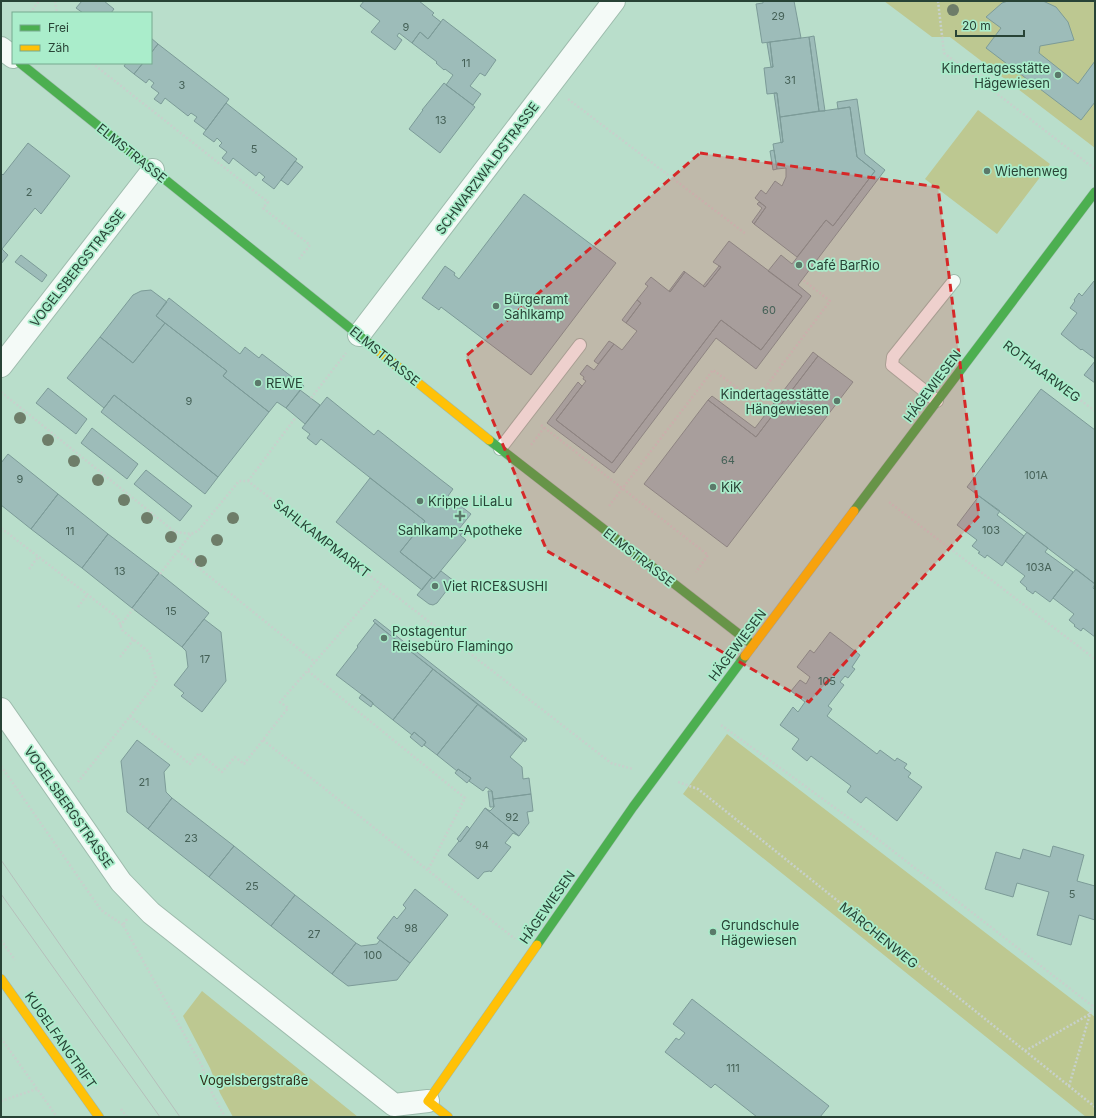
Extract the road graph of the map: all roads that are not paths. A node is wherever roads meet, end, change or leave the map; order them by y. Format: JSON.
{"nodes":[{"id":1,"x":614,"y":1,"type":"edge"},
{"id":2,"x":1,"y":48,"type":"edge"},
{"id":3,"x":12,"y":56,"type":"edge"},
{"id":4,"x":21,"y":64,"type":"edge"},
{"id":5,"x":153,"y":170,"type":"junction"},
{"id":6,"x":1095,"y":192,"type":"edge"},
{"id":7,"x":954,"y":281,"type":"dead end"},
{"id":8,"x":359,"y":335,"type":"junction"},
{"id":9,"x":580,"y":345,"type":"dead end"},
{"id":10,"x":1,"y":366,"type":"edge"},
{"id":11,"x":937,"y":401,"type":"junction"},
{"id":12,"x":500,"y":449,"type":"junction"},
{"id":13,"x":753,"y":645,"type":"junction"},
{"id":14,"x":1,"y":710,"type":"edge"},
{"id":15,"x":1,"y":979,"type":"edge"},
{"id":16,"x":428,"y":1101,"type":"junction"},
{"id":17,"x":99,"y":1117,"type":"edge"},
{"id":18,"x":448,"y":1117,"type":"edge"}],
"edges":[{"from":1,"to":8,"type":"street","name":"SCHWARZWALDSTRASSE"},
{"from":2,"to":3,"type":"street"},
{"from":4,"to":5,"type":"street","name":"ELMSTRASSE"},
{"from":5,"to":8,"type":"street","name":"ELMSTRASSE"},
{"from":5,"to":10,"type":"street","name":"VOGELSBERGSTRASSE"},
{"from":6,"to":11,"type":"street","name":"HÄGEWIESEN"},
{"from":7,"to":11,"type":"lane"},
{"from":8,"to":12,"type":"street","name":"ELMSTRASSE"},
{"from":9,"to":12,"type":"lane"},
{"from":11,"to":13,"type":"street","name":"HÄGEWIESEN"},
{"from":12,"to":13,"type":"street","name":"ELMSTRASSE"},
{"from":13,"to":16,"type":"street","name":"HÄGEWIESEN"},
{"from":14,"to":16,"type":"street","name":"VOGELSBERGSTRASSE"},
{"from":15,"to":17,"type":"street","name":"KUGELFANGTRIFT"},
{"from":16,"to":18,"type":"street"}]}
